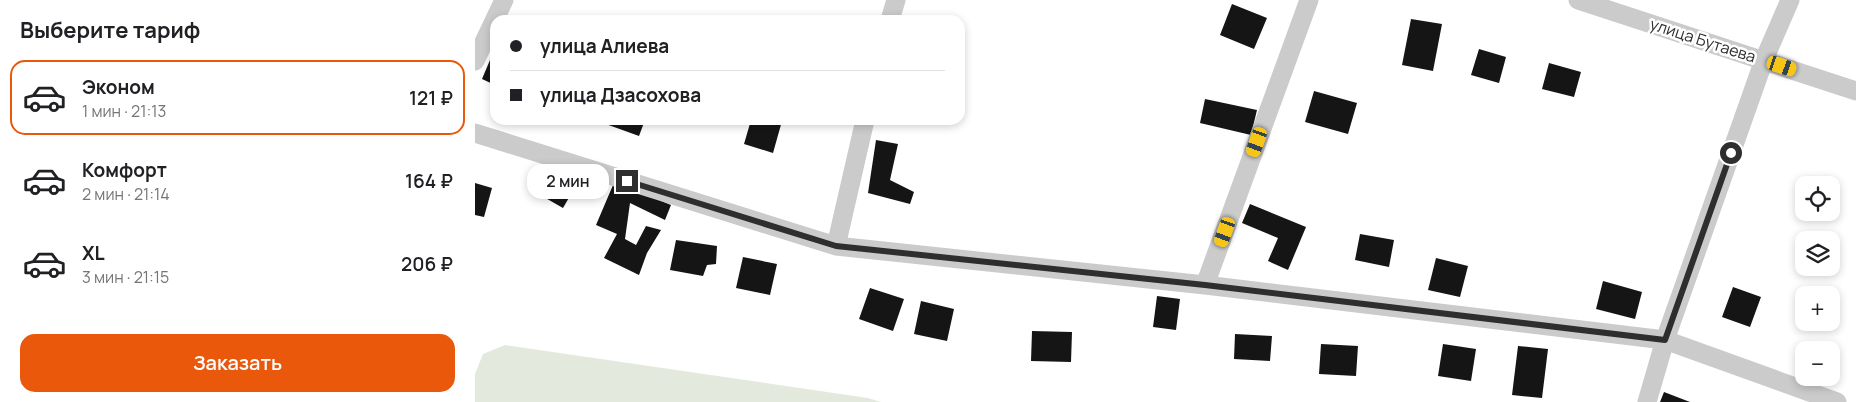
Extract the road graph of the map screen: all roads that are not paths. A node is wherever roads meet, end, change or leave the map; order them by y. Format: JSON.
{"nodes":[{"id":1,"x":504,"y":0,"type":"edge"},
{"id":2,"x":896,"y":0,"type":"edge"},
{"id":3,"x":1309,"y":0,"type":"edge"},
{"id":4,"x":1577,"y":0,"type":"edge"},
{"id":5,"x":1790,"y":0,"type":"edge"},
{"id":6,"x":497,"y":15,"type":"edge"},
{"id":7,"x":892,"y":15,"type":"edge"},
{"id":8,"x":490,"y":29,"type":"edge"},
{"id":9,"x":475,"y":60,"type":"edge"},
{"id":10,"x":1763,"y":60,"type":"junction"},
{"id":11,"x":1856,"y":91,"type":"edge"},
{"id":12,"x":864,"y":125,"type":"edge"},
{"id":13,"x":475,"y":133,"type":"edge"},
{"id":14,"x":836,"y":246,"type":"junction"},
{"id":15,"x":1205,"y":285,"type":"junction"},
{"id":16,"x":1665,"y":340,"type":"junction"},
{"id":17,"x":1647,"y":402,"type":"edge"},
{"id":18,"x":1837,"y":402,"type":"edge"}],
"edges":[{"from":1,"to":6,"type":"street"},
{"from":2,"to":7,"type":"street"},
{"from":3,"to":15,"type":"street"},
{"from":4,"to":10,"type":"street","name":"улица Бутаева"},
{"from":5,"to":10,"type":"street"},
{"from":8,"to":9,"type":"street"},
{"from":10,"to":11,"type":"street","name":"улица Бутаева"},
{"from":10,"to":16,"type":"street"},
{"from":12,"to":14,"type":"street"},
{"from":13,"to":14,"type":"street"},
{"from":14,"to":15,"type":"street"},
{"from":15,"to":16,"type":"street"},
{"from":16,"to":17,"type":"street"},
{"from":16,"to":18,"type":"street"}]}
